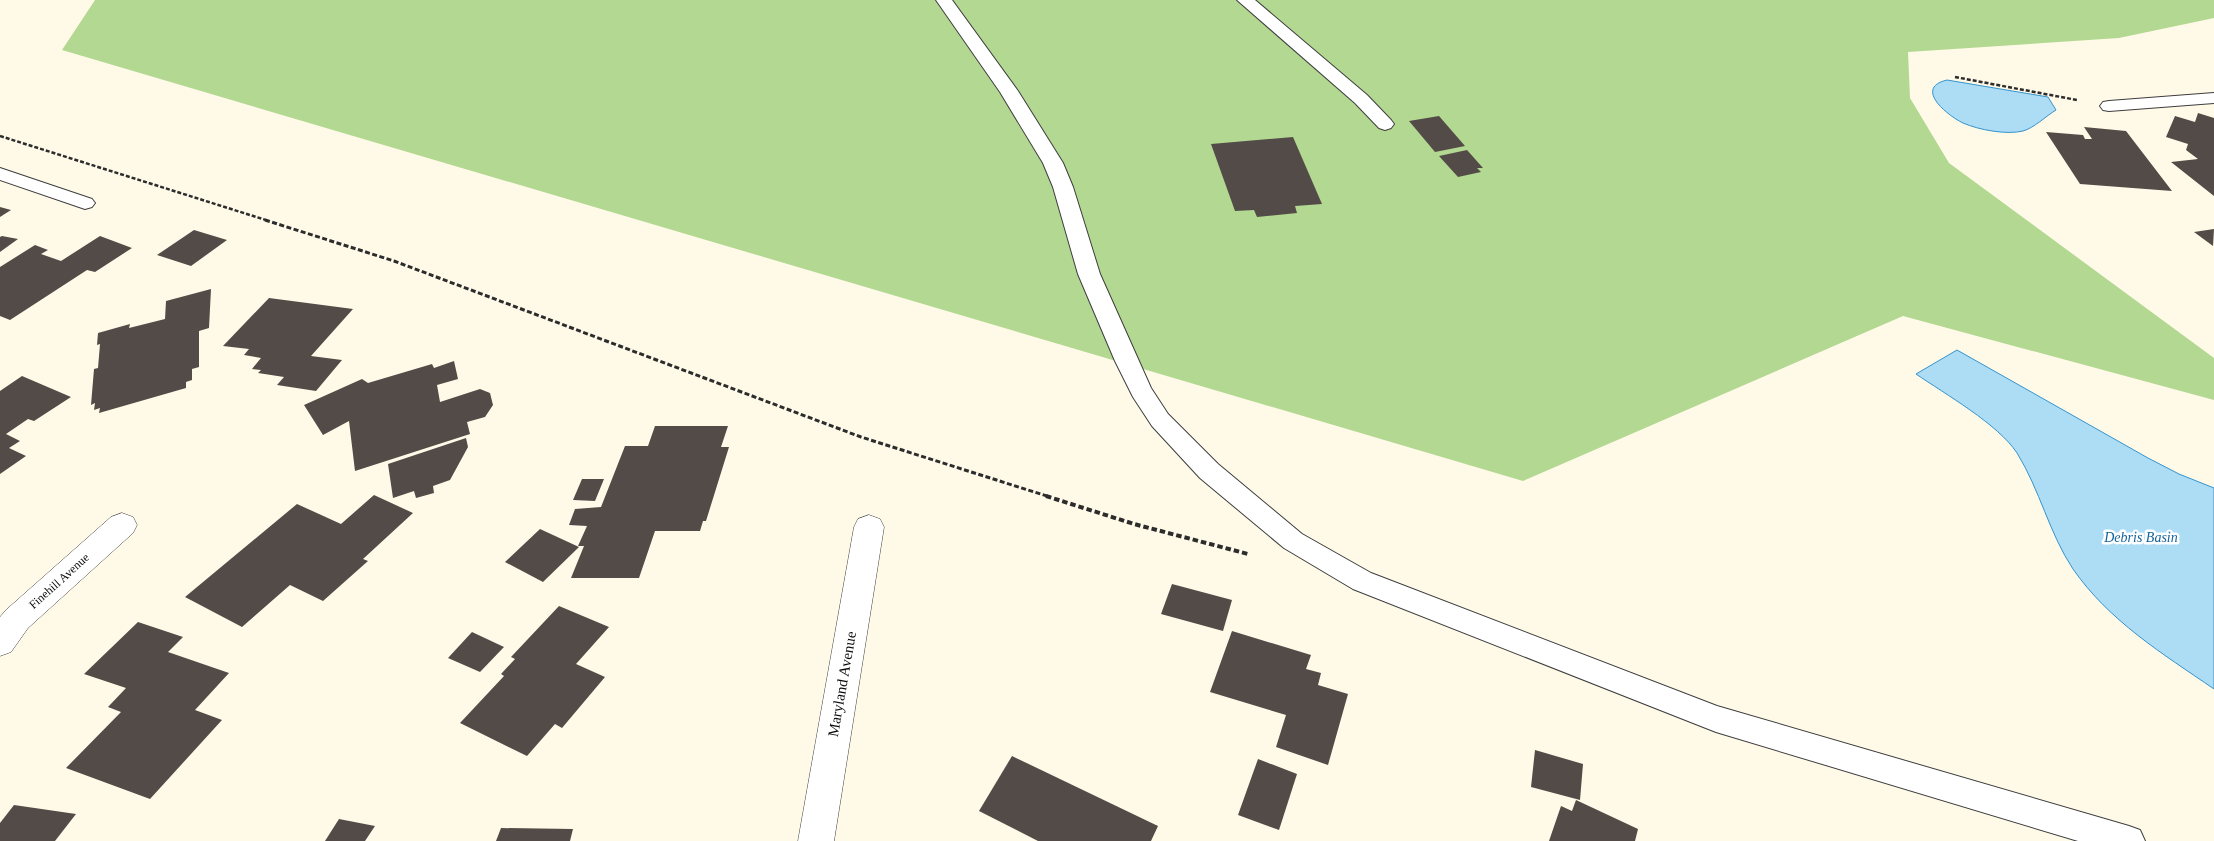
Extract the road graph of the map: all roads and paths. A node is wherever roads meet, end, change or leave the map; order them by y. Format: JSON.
{"nodes":[{"id":1,"x":944,"y":0,"type":"edge"},
{"id":2,"x":1245,"y":0,"type":"edge"},
{"id":3,"x":1955,"y":77,"type":"dead end"},
{"id":4,"x":2214,"y":98,"type":"edge"},
{"id":5,"x":2109,"y":106,"type":"joint"},
{"id":6,"x":1386,"y":124,"type":"dead end"},
{"id":7,"x":0,"y":136,"type":"edge"},
{"id":8,"x":0,"y":174,"type":"edge"},
{"id":9,"x":85,"y":203,"type":"dead end"},
{"id":10,"x":122,"y":525,"type":"dead end"},
{"id":11,"x":869,"y":527,"type":"dead end"},
{"id":12,"x":1249,"y":555,"type":"dead end"},
{"id":13,"x":0,"y":642,"type":"edge"},
{"id":14,"x":816,"y":841,"type":"edge"},
{"id":15,"x":2129,"y":841,"type":"edge"}],
"edges":[{"from":1,"to":15,"type":"lane"},
{"from":2,"to":6,"type":"lane"},
{"from":3,"to":5,"type":"path"},
{"from":4,"to":5,"type":"lane"},
{"from":7,"to":12,"type":"path"},
{"from":8,"to":9,"type":"lane"},
{"from":10,"to":13,"type":"street","name":"Finehill Avenue"},
{"from":11,"to":14,"type":"street","name":"Maryland Avenue"}]}
